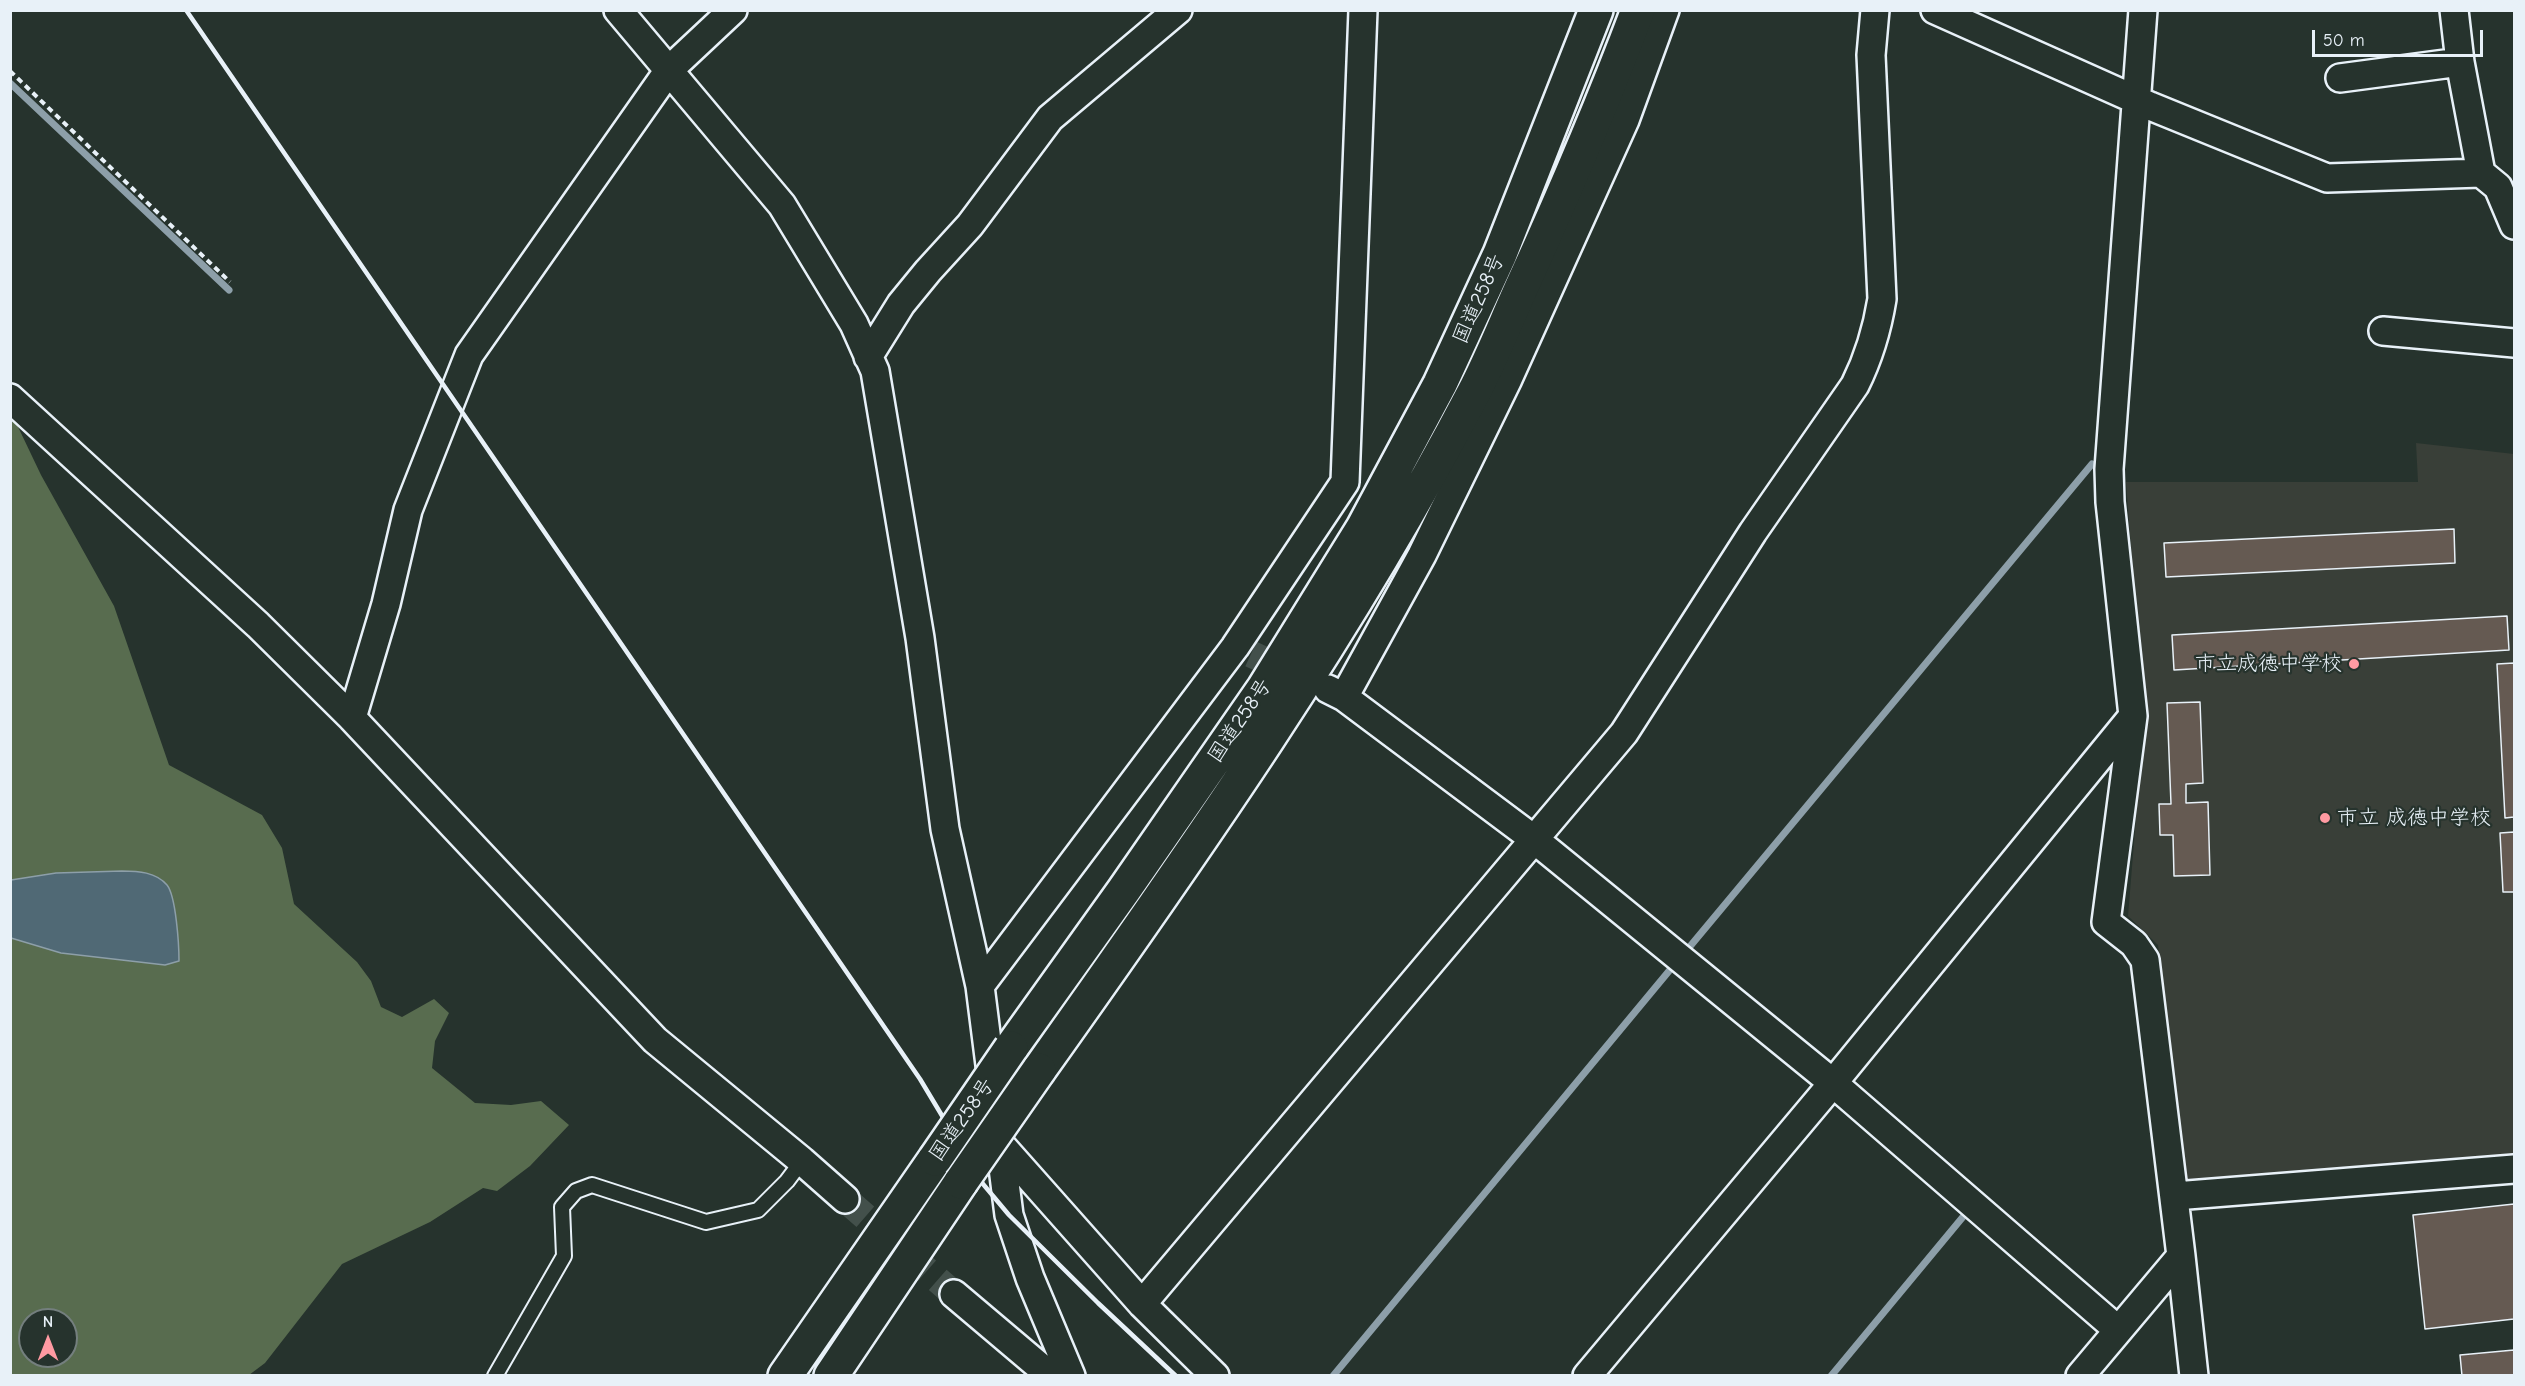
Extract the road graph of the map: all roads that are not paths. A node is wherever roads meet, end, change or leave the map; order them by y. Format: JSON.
{"nodes":[{"id":1,"x":618,"y":10,"type":"edge"},
{"id":2,"x":733,"y":10,"type":"edge"},
{"id":3,"x":1178,"y":10,"type":"edge"},
{"id":4,"x":1363,"y":10,"type":"edge"},
{"id":5,"x":1596,"y":10,"type":"edge"},
{"id":6,"x":1638,"y":10,"type":"edge"},
{"id":7,"x":1665,"y":10,"type":"edge"},
{"id":8,"x":1875,"y":10,"type":"edge"},
{"id":9,"x":1935,"y":10,"type":"edge"},
{"id":10,"x":2143,"y":10,"type":"edge"},
{"id":11,"x":2454,"y":10,"type":"edge"},
{"id":12,"x":2460,"y":62,"type":"junction"},
{"id":13,"x":669,"y":70,"type":"junction"},
{"id":14,"x":2340,"y":78,"type":"dead end"},
{"id":15,"x":2136,"y":100,"type":"junction"},
{"id":16,"x":2481,"y":172,"type":"junction"},
{"id":17,"x":2514,"y":225,"type":"edge"},
{"id":18,"x":2383,"y":332,"type":"dead end"},
{"id":19,"x":2514,"y":343,"type":"edge"},
{"id":20,"x":868,"y":357,"type":"junction"},
{"id":21,"x":10,"y":398,"type":"edge"},
{"id":22,"x":2133,"y":716,"type":"junction"},
{"id":23,"x":352,"y":718,"type":"junction"},
{"id":24,"x":1535,"y":840,"type":"junction"},
{"id":25,"x":980,"y":986,"type":"junction"},
{"id":26,"x":1833,"y":1083,"type":"junction"},
{"id":27,"x":1000,"y":1144,"type":"junction"},
{"id":28,"x":802,"y":1161,"type":"junction"},
{"id":29,"x":2514,"y":1168,"type":"edge"},
{"id":30,"x":2175,"y":1196,"type":"junction"},
{"id":31,"x":845,"y":1199,"type":"tunnel mouth"},
{"id":32,"x":2181,"y":1256,"type":"junction"},
{"id":33,"x":954,"y":1294,"type":"tunnel mouth"},
{"id":34,"x":1142,"y":1304,"type":"junction"},
{"id":35,"x":2118,"y":1330,"type":"junction"},
{"id":36,"x":495,"y":1376,"type":"edge"},
{"id":37,"x":785,"y":1376,"type":"edge"},
{"id":38,"x":831,"y":1376,"type":"edge"},
{"id":39,"x":1052,"y":1376,"type":"edge"},
{"id":40,"x":1071,"y":1376,"type":"edge"},
{"id":41,"x":1215,"y":1376,"type":"edge"},
{"id":42,"x":1587,"y":1376,"type":"edge"},
{"id":43,"x":2080,"y":1376,"type":"edge"},
{"id":44,"x":2194,"y":1376,"type":"edge"}],
"edges":[{"from":1,"to":13,"type":"street"},
{"from":2,"to":13,"type":"street"},
{"from":3,"to":20,"type":"street"},
{"from":4,"to":25,"type":"street"},
{"from":5,"to":37,"type":"highway","name":"国道258号","bridge":true},
{"from":6,"to":38,"type":"highway","name":"国道258号","bridge":true},
{"from":7,"to":24,"type":"street"},
{"from":8,"to":24,"type":"street"},
{"from":9,"to":15,"type":"street"},
{"from":10,"to":15,"type":"street"},
{"from":11,"to":12,"type":"street"},
{"from":12,"to":14,"type":"street"},
{"from":12,"to":16,"type":"street"},
{"from":13,"to":20,"type":"street"},
{"from":13,"to":23,"type":"street"},
{"from":15,"to":16,"type":"street"},
{"from":15,"to":22,"type":"street"},
{"from":16,"to":17,"type":"street"},
{"from":18,"to":19,"type":"street"},
{"from":20,"to":25,"type":"street"},
{"from":21,"to":23,"type":"street"},
{"from":22,"to":26,"type":"street"},
{"from":22,"to":30,"type":"street"},
{"from":23,"to":28,"type":"street"},
{"from":24,"to":26,"type":"street"},
{"from":24,"to":34,"type":"street"},
{"from":25,"to":27,"type":"street"},
{"from":26,"to":35,"type":"street"},
{"from":26,"to":42,"type":"street"},
{"from":27,"to":34,"type":"street"},
{"from":27,"to":40,"type":"street"},
{"from":28,"to":31,"type":"street"},
{"from":28,"to":36,"type":"lane"},
{"from":29,"to":30,"type":"street"},
{"from":30,"to":32,"type":"street"},
{"from":32,"to":35,"type":"street"},
{"from":32,"to":44,"type":"street"},
{"from":33,"to":39,"type":"street"},
{"from":34,"to":41,"type":"street"},
{"from":35,"to":43,"type":"street"}]}
